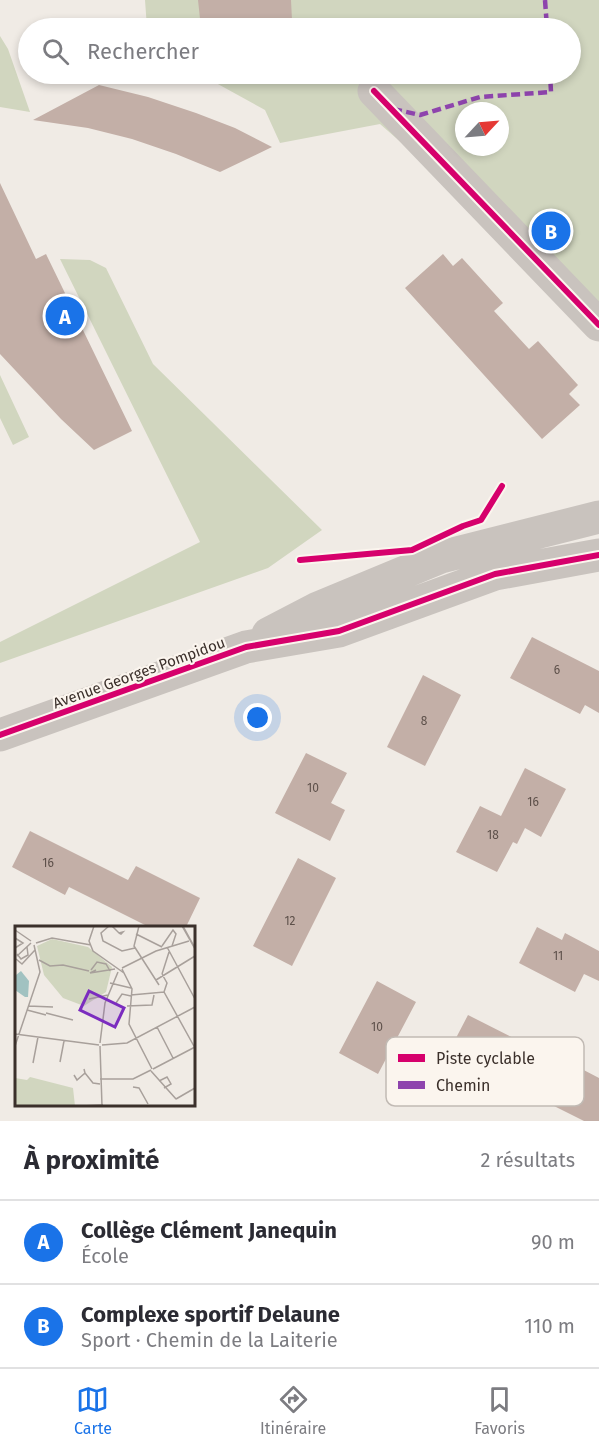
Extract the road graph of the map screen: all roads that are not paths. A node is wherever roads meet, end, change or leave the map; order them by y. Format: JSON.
{"nodes":[{"id":1,"x":374,"y":91,"type":"dead end"},
{"id":2,"x":599,"y":325,"type":"edge"},
{"id":3,"x":599,"y":517,"type":"edge"},
{"id":4,"x":599,"y":555,"type":"edge"},
{"id":5,"x":246,"y":647,"type":"junction"},
{"id":6,"x":0,"y":735,"type":"edge"}],
"edges":[{"from":1,"to":2,"type":"street"},
{"from":3,"to":5,"type":"street","name":"Avenue Georges Pompidou"},
{"from":4,"to":5,"type":"street","name":"Avenue Georges Pompidou"},
{"from":5,"to":6,"type":"street","name":"Avenue Georges Pompidou"}]}
